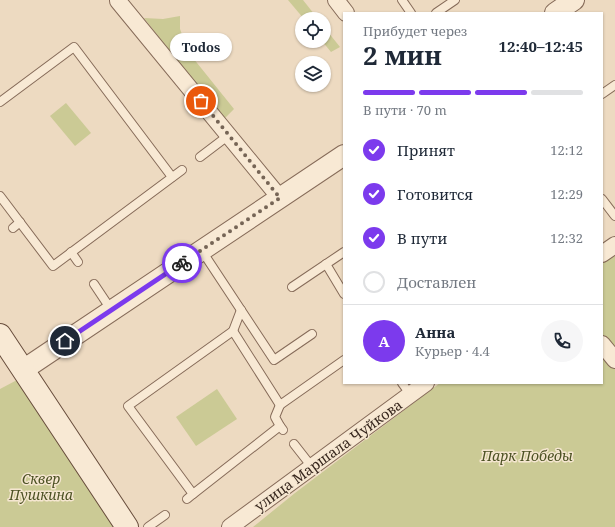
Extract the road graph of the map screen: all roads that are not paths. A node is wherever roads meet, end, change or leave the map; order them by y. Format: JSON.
{"nodes":[{"id":1,"x":336,"y":0,"type":"edge"},
{"id":2,"x":402,"y":0,"type":"edge"},
{"id":3,"x":455,"y":0,"type":"edge"},
{"id":4,"x":118,"y":1,"type":"dead end"},
{"id":5,"x":345,"y":12,"type":"edge"},
{"id":6,"x":410,"y":12,"type":"edge"},
{"id":7,"x":437,"y":12,"type":"edge"},
{"id":8,"x":615,"y":85,"type":"edge"},
{"id":9,"x":603,"y":93,"type":"edge"},
{"id":10,"x":0,"y":102,"type":"edge"},
{"id":11,"x":229,"y":135,"type":"junction"},
{"id":12,"x":343,"y":156,"type":"edge"},
{"id":13,"x":200,"y":157,"type":"dead end"},
{"id":14,"x":182,"y":170,"type":"dead end"},
{"id":15,"x":172,"y":177,"type":"junction"},
{"id":16,"x":0,"y":196,"type":"edge"},
{"id":17,"x":280,"y":198,"type":"junction"},
{"id":18,"x":603,"y":200,"type":"edge"},
{"id":19,"x":615,"y":216,"type":"edge"},
{"id":20,"x":20,"y":222,"type":"junction"},
{"id":21,"x":12,"y":228,"type":"dead end"},
{"id":22,"x":615,"y":245,"type":"edge"},
{"id":23,"x":202,"y":250,"type":"junction"},
{"id":24,"x":71,"y":252,"type":"junction"},
{"id":25,"x":343,"y":253,"type":"edge"},
{"id":26,"x":603,"y":253,"type":"edge"},
{"id":27,"x":78,"y":262,"type":"dead end"},
{"id":28,"x":326,"y":264,"type":"junction"},
{"id":29,"x":94,"y":284,"type":"dead end"},
{"id":30,"x":292,"y":287,"type":"dead end"},
{"id":31,"x":343,"y":292,"type":"edge"},
{"id":32,"x":112,"y":310,"type":"junction"},
{"id":33,"x":241,"y":310,"type":"junction"},
{"id":34,"x":233,"y":331,"type":"junction"},
{"id":35,"x":312,"y":334,"type":"dead end"},
{"id":36,"x":0,"y":335,"type":"edge"},
{"id":37,"x":603,"y":345,"type":"edge"},
{"id":38,"x":615,"y":360,"type":"edge"},
{"id":39,"x":343,"y":361,"type":"edge"},
{"id":40,"x":23,"y":370,"type":"junction"},
{"id":41,"x":423,"y":384,"type":"edge"},
{"id":42,"x":406,"y":389,"type":"edge"},
{"id":43,"x":280,"y":405,"type":"junction"},
{"id":44,"x":294,"y":444,"type":"dead end"},
{"id":45,"x":312,"y":467,"type":"junction"},
{"id":46,"x":165,"y":515,"type":"dead end"},
{"id":47,"x":127,"y":527,"type":"edge"},
{"id":48,"x":148,"y":527,"type":"edge"},
{"id":49,"x":230,"y":527,"type":"edge"}],
"edges":[{"from":1,"to":5,"type":"street"},
{"from":2,"to":6,"type":"lane"},
{"from":3,"to":7,"type":"lane"},
{"from":4,"to":11,"type":"street"},
{"from":8,"to":9,"type":"lane"},
{"from":10,"to":15,"type":"lane"},
{"from":11,"to":13,"type":"lane"},
{"from":11,"to":17,"type":"street"},
{"from":12,"to":17,"type":"street"},
{"from":14,"to":15,"type":"lane"},
{"from":15,"to":24,"type":"lane"},
{"from":16,"to":20,"type":"lane"},
{"from":17,"to":23,"type":"street"},
{"from":18,"to":19,"type":"lane"},
{"from":20,"to":21,"type":"lane"},
{"from":20,"to":24,"type":"lane"},
{"from":22,"to":26,"type":"street"},
{"from":23,"to":32,"type":"street"},
{"from":23,"to":33,"type":"lane"},
{"from":24,"to":27,"type":"lane"},
{"from":25,"to":28,"type":"lane"},
{"from":28,"to":30,"type":"lane"},
{"from":28,"to":31,"type":"lane"},
{"from":29,"to":32,"type":"lane"},
{"from":32,"to":40,"type":"street"},
{"from":33,"to":34,"type":"lane"},
{"from":33,"to":35,"type":"lane"},
{"from":34,"to":43,"type":"lane"},
{"from":34,"to":43,"type":"lane"},
{"from":36,"to":40,"type":"main road"},
{"from":37,"to":38,"type":"street"},
{"from":39,"to":43,"type":"lane"},
{"from":40,"to":47,"type":"main road"},
{"from":41,"to":42,"type":"street","name":"улица Маршала Чуйкова"},
{"from":42,"to":45,"type":"street","name":"улица Маршала Чуйкова"},
{"from":44,"to":45,"type":"lane"},
{"from":45,"to":49,"type":"street","name":"улица Маршала Чуйкова"},
{"from":46,"to":48,"type":"lane"}]}
